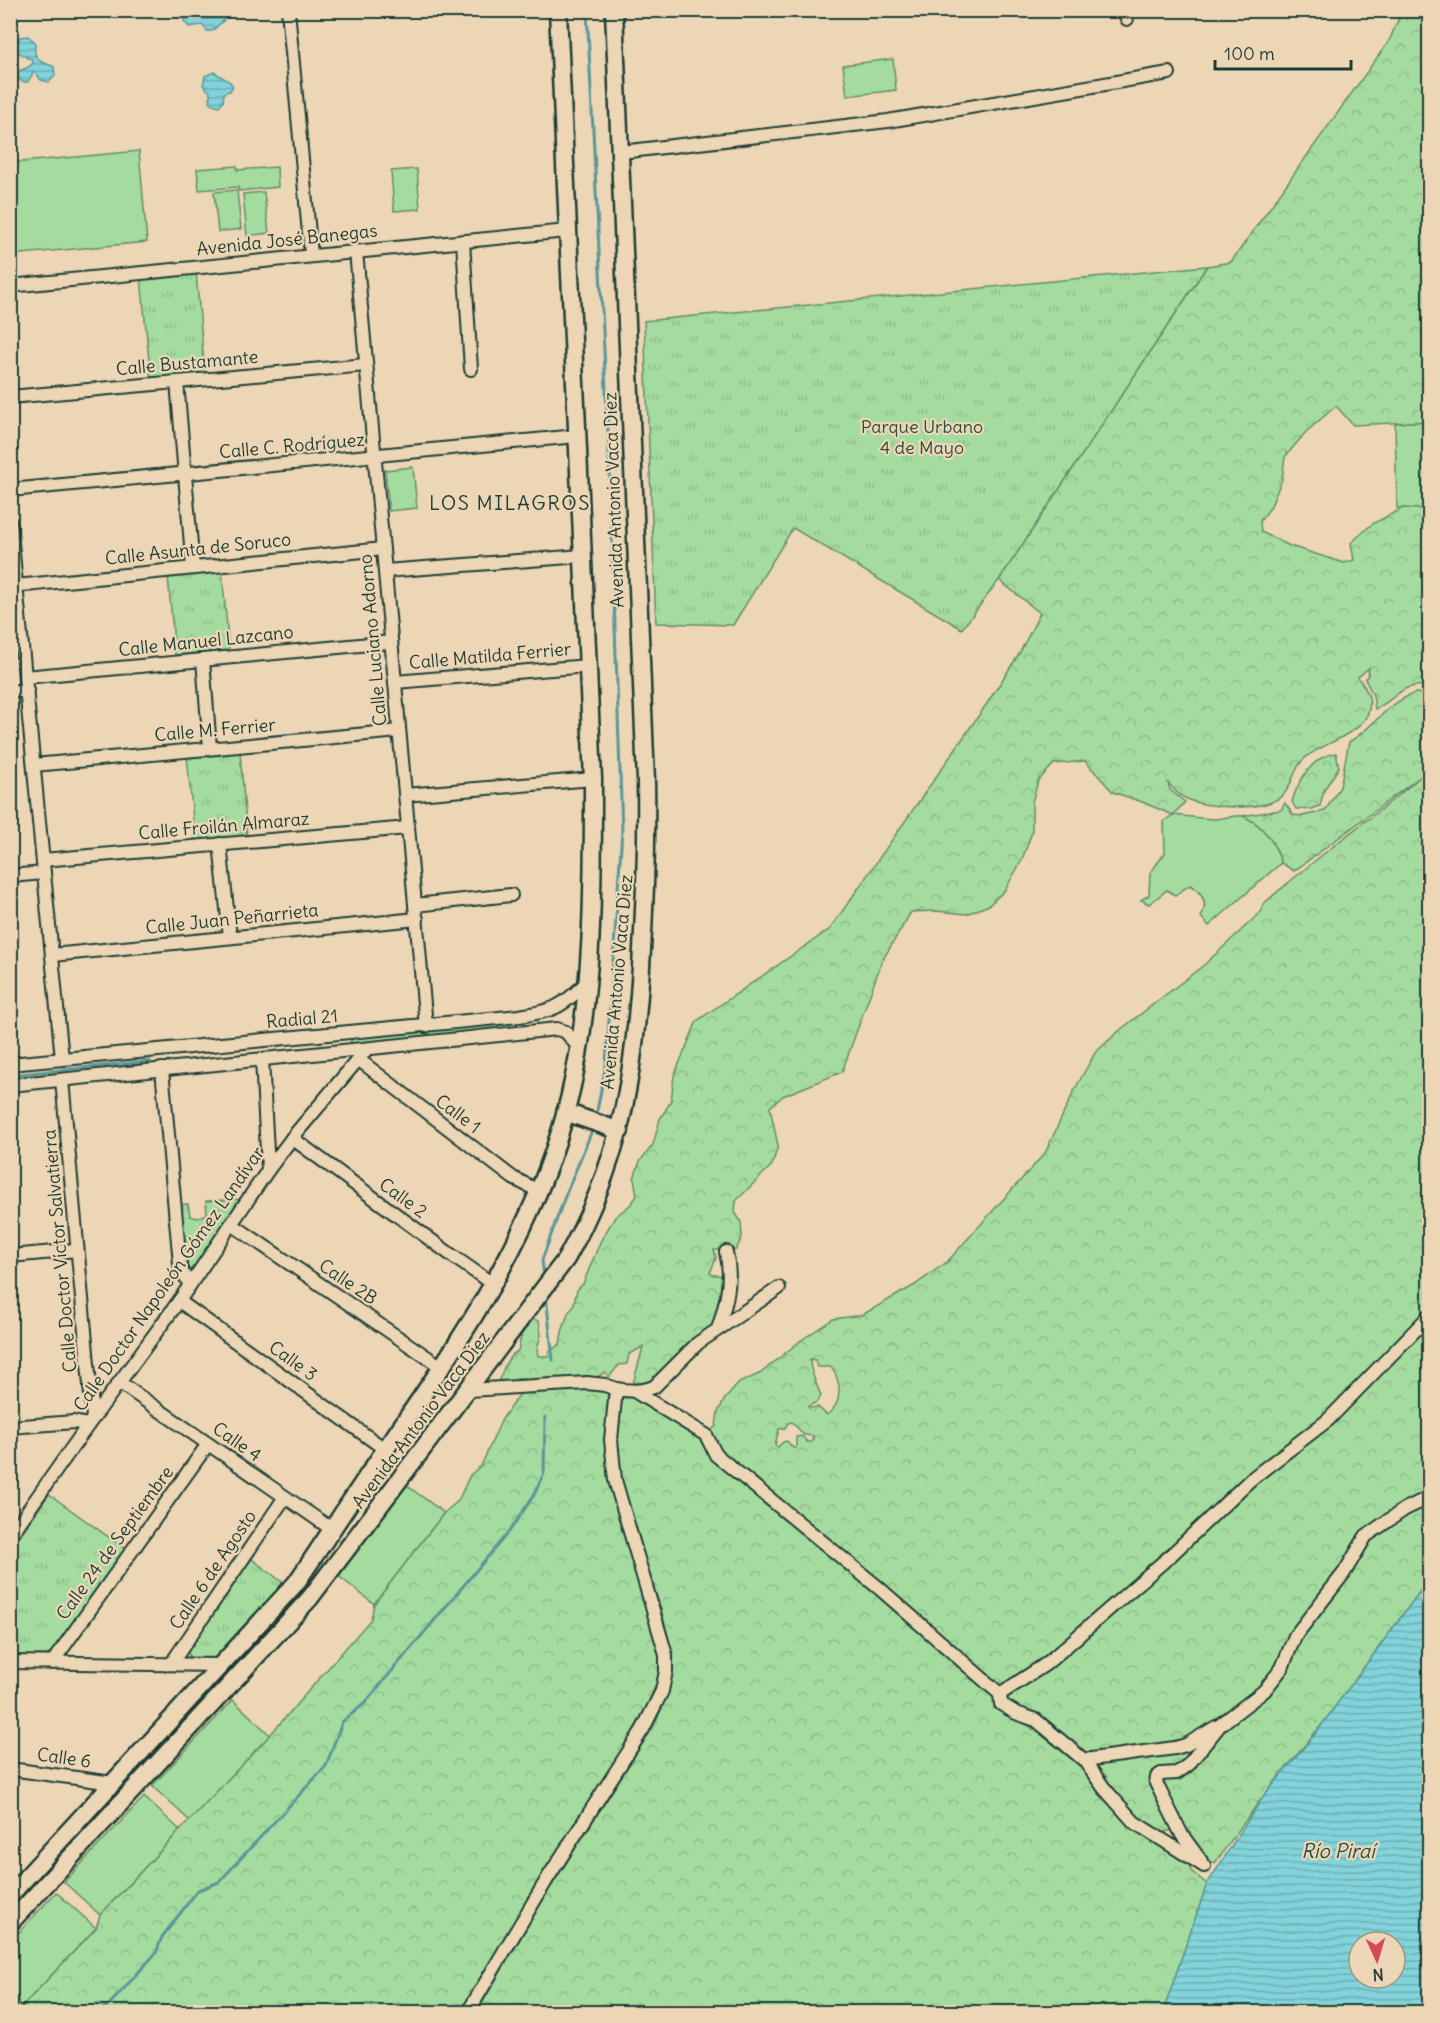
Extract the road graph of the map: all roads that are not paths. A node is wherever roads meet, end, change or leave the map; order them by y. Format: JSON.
{"nodes":[{"id":1,"x":288,"y":10,"type":"edge"},
{"id":2,"x":558,"y":10,"type":"edge"},
{"id":3,"x":614,"y":10,"type":"edge"},
{"id":4,"x":1169,"y":73,"type":"dead end"},
{"id":5,"x":621,"y":152,"type":"junction"},
{"id":6,"x":567,"y":231,"type":"junction"},
{"id":7,"x":463,"y":241,"type":"junction"},
{"id":8,"x":356,"y":251,"type":"junction"},
{"id":9,"x":311,"y":255,"type":"junction"},
{"id":10,"x":10,"y":286,"type":"edge"},
{"id":11,"x":366,"y":365,"type":"junction"},
{"id":12,"x":471,"y":369,"type":"dead end"},
{"id":13,"x":177,"y":382,"type":"junction"},
{"id":14,"x":10,"y":397,"type":"edge"},
{"id":15,"x":577,"y":436,"type":"junction"},
{"id":16,"x":374,"y":456,"type":"junction"},
{"id":17,"x":185,"y":474,"type":"junction"},
{"id":18,"x":10,"y":490,"type":"edge"},
{"id":19,"x":10,"y":522,"type":"edge"},
{"id":20,"x":383,"y":549,"type":"junction"},
{"id":21,"x":12,"y":552,"type":"edge"},
{"id":22,"x":582,"y":556,"type":"junction"},
{"id":23,"x":193,"y":568,"type":"junction"},
{"id":24,"x":385,"y":571,"type":"junction"},
{"id":25,"x":16,"y":586,"type":"junction"},
{"id":26,"x":391,"y":642,"type":"junction"},
{"id":27,"x":203,"y":660,"type":"junction"},
{"id":28,"x":588,"y":666,"type":"junction"},
{"id":29,"x":25,"y":677,"type":"junction"},
{"id":30,"x":395,"y":682,"type":"junction"},
{"id":31,"x":27,"y":690,"type":"junction"},
{"id":32,"x":10,"y":692,"type":"edge"},
{"id":33,"x":399,"y":730,"type":"junction"},
{"id":34,"x":210,"y":748,"type":"junction"},
{"id":35,"x":34,"y":765,"type":"junction"},
{"id":36,"x":593,"y":779,"type":"junction"},
{"id":37,"x":405,"y":795,"type":"junction"},
{"id":38,"x":408,"y":828,"type":"junction"},
{"id":39,"x":220,"y":844,"type":"junction"},
{"id":40,"x":43,"y":860,"type":"junction"},
{"id":41,"x":44,"y":873,"type":"junction"},
{"id":42,"x":10,"y":876,"type":"edge"},
{"id":43,"x":511,"y":895,"type":"dead end"},
{"id":44,"x":415,"y":905,"type":"junction"},
{"id":45,"x":417,"y":920,"type":"junction"},
{"id":46,"x":230,"y":937,"type":"junction"},
{"id":47,"x":52,"y":955,"type":"junction"},
{"id":48,"x":586,"y":983,"type":"junction"},
{"id":49,"x":519,"y":1016,"type":"junction"},
{"id":50,"x":426,"y":1026,"type":"junction"},
{"id":51,"x":519,"y":1032,"type":"junction"},
{"id":52,"x":579,"y":1048,"type":"junction"},
{"id":53,"x":362,"y":1054,"type":"junction"},
{"id":54,"x":62,"y":1059,"type":"junction"},
{"id":55,"x":262,"y":1059,"type":"junction"},
{"id":56,"x":10,"y":1064,"type":"edge"},
{"id":57,"x":109,"y":1064,"type":"junction"},
{"id":58,"x":162,"y":1069,"type":"junction"},
{"id":59,"x":62,"y":1080,"type":"junction"},
{"id":60,"x":10,"y":1085,"type":"edge"},
{"id":61,"x":572,"y":1115,"type":"junction"},
{"id":62,"x":615,"y":1129,"type":"junction"},
{"id":63,"x":292,"y":1138,"type":"junction"},
{"id":64,"x":268,"y":1170,"type":"junction"},
{"id":65,"x":538,"y":1191,"type":"junction"},
{"id":66,"x":233,"y":1225,"type":"junction"},
{"id":67,"x":77,"y":1250,"type":"junction"},
{"id":68,"x":726,"y":1252,"type":"dead end"},
{"id":69,"x":10,"y":1256,"type":"edge"},
{"id":70,"x":190,"y":1285,"type":"junction"},
{"id":71,"x":494,"y":1285,"type":"junction"},
{"id":72,"x":779,"y":1288,"type":"dead end"},
{"id":73,"x":179,"y":1301,"type":"junction"},
{"id":74,"x":1430,"y":1316,"type":"edge"},
{"id":75,"x":718,"y":1329,"type":"junction"},
{"id":76,"x":442,"y":1368,"type":"junction"},
{"id":77,"x":120,"y":1383,"type":"junction"},
{"id":78,"x":616,"y":1389,"type":"junction"},
{"id":79,"x":468,"y":1390,"type":"junction"},
{"id":80,"x":634,"y":1391,"type":"junction"},
{"id":81,"x":91,"y":1422,"type":"junction"},
{"id":82,"x":10,"y":1426,"type":"edge"},
{"id":83,"x":208,"y":1444,"type":"junction"},
{"id":84,"x":386,"y":1450,"type":"junction"},
{"id":85,"x":285,"y":1497,"type":"junction"},
{"id":86,"x":1430,"y":1497,"type":"edge"},
{"id":87,"x":333,"y":1530,"type":"junction"},
{"id":88,"x":10,"y":1536,"type":"edge"},
{"id":89,"x":10,"y":1662,"type":"edge"},
{"id":90,"x":52,"y":1663,"type":"junction"},
{"id":91,"x":171,"y":1664,"type":"junction"},
{"id":92,"x":219,"y":1665,"type":"junction"},
{"id":93,"x":1000,"y":1694,"type":"junction"},
{"id":94,"x":1220,"y":1725,"type":"junction"},
{"id":95,"x":1084,"y":1760,"type":"junction"},
{"id":96,"x":10,"y":1769,"type":"edge"},
{"id":97,"x":113,"y":1783,"type":"junction"},
{"id":98,"x":10,"y":1895,"type":"edge"},
{"id":99,"x":10,"y":1901,"type":"edge"},
{"id":100,"x":10,"y":1916,"type":"edge"},
{"id":101,"x":10,"y":1923,"type":"edge"},
{"id":102,"x":468,"y":2013,"type":"edge"}],
"edges":[{"from":1,"to":9,"type":"street"},
{"from":2,"to":6,"type":"highway","name":"Avenida Antonio Vaca Diez"},
{"from":3,"to":5,"type":"highway","name":"Avenida Antonio Vaca Diez"},
{"from":4,"to":5,"type":"street"},
{"from":5,"to":62,"type":"highway","name":"Avenida Antonio Vaca Diez"},
{"from":6,"to":7,"type":"street","name":"Avenida José Banegas"},
{"from":6,"to":15,"type":"highway","name":"Avenida Antonio Vaca Diez"},
{"from":7,"to":8,"type":"street","name":"Avenida José Banegas"},
{"from":7,"to":12,"type":"street"},
{"from":8,"to":9,"type":"street","name":"Avenida José Banegas"},
{"from":8,"to":11,"type":"street","name":"Calle Luciano Adorno"},
{"from":9,"to":10,"type":"street","name":"Avenida José Banegas"},
{"from":11,"to":13,"type":"street","name":"Calle Bustamante"},
{"from":11,"to":16,"type":"street","name":"Calle Luciano Adorno"},
{"from":13,"to":14,"type":"street","name":"Calle Bustamante"},
{"from":13,"to":17,"type":"street"},
{"from":15,"to":16,"type":"street","name":"Calle C. Rodríguez"},
{"from":15,"to":22,"type":"highway","name":"Avenida Antonio Vaca Diez"},
{"from":16,"to":17,"type":"street","name":"Calle C. Rodríguez"},
{"from":16,"to":20,"type":"street","name":"Calle Luciano Adorno"},
{"from":17,"to":18,"type":"street","name":"Calle C. Rodríguez"},
{"from":17,"to":23,"type":"street"},
{"from":19,"to":21,"type":"street"},
{"from":20,"to":23,"type":"street","name":"Calle Asunta de Soruco"},
{"from":20,"to":24,"type":"street","name":"Calle Luciano Adorno"},
{"from":21,"to":25,"type":"street"},
{"from":22,"to":24,"type":"street"},
{"from":22,"to":28,"type":"highway","name":"Avenida Antonio Vaca Diez"},
{"from":23,"to":25,"type":"street","name":"Calle Asunta de Soruco"},
{"from":24,"to":26,"type":"street","name":"Calle Luciano Adorno"},
{"from":25,"to":29,"type":"street"},
{"from":26,"to":27,"type":"street","name":"Calle Manuel Lazcano"},
{"from":26,"to":30,"type":"street","name":"Calle Luciano Adorno"},
{"from":27,"to":29,"type":"street","name":"Calle Manuel Lazcano"},
{"from":27,"to":34,"type":"street"},
{"from":28,"to":30,"type":"street","name":"Calle Matilda Ferrier"},
{"from":28,"to":36,"type":"highway","name":"Avenida Antonio Vaca Diez"},
{"from":29,"to":31,"type":"street"},
{"from":30,"to":33,"type":"street","name":"Calle Luciano Adorno"},
{"from":31,"to":32,"type":"street"},
{"from":31,"to":35,"type":"street"},
{"from":33,"to":34,"type":"street","name":"Calle M. Ferrier"},
{"from":33,"to":37,"type":"street","name":"Calle Luciano Adorno"},
{"from":34,"to":35,"type":"street","name":"Calle M. Ferrier"},
{"from":35,"to":40,"type":"street"},
{"from":36,"to":37,"type":"street"},
{"from":36,"to":48,"type":"highway","name":"Avenida Antonio Vaca Diez"},
{"from":37,"to":38,"type":"street","name":"Calle Luciano Adorno"},
{"from":38,"to":39,"type":"street","name":"Calle Froilán Almaraz"},
{"from":38,"to":44,"type":"street","name":"Calle Luciano Adorno"},
{"from":39,"to":40,"type":"street","name":"Calle Froilán Almaraz"},
{"from":39,"to":46,"type":"street"},
{"from":40,"to":41,"type":"street"},
{"from":41,"to":42,"type":"street"},
{"from":41,"to":47,"type":"street"},
{"from":43,"to":44,"type":"street"},
{"from":44,"to":45,"type":"street","name":"Calle Luciano Adorno"},
{"from":45,"to":46,"type":"street","name":"Calle Juan Peñarrieta"},
{"from":45,"to":50,"type":"street","name":"Calle Luciano Adorno"},
{"from":46,"to":47,"type":"street","name":"Calle Juan Peñarrieta"},
{"from":47,"to":54,"type":"street"},
{"from":48,"to":49,"type":"street","name":"Radial 21"},
{"from":48,"to":52,"type":"highway","name":"Avenida Antonio Vaca Diez"},
{"from":49,"to":50,"type":"street","name":"Radial 21"},
{"from":49,"to":51,"type":"street"},
{"from":50,"to":57,"type":"street","name":"Radial 21"},
{"from":51,"to":52,"type":"street","name":"Radial 21"},
{"from":51,"to":53,"type":"street","name":"Radial 21"},
{"from":52,"to":61,"type":"highway","name":"Avenida Antonio Vaca Diez"},
{"from":53,"to":55,"type":"street","name":"Radial 21"},
{"from":53,"to":63,"type":"street","name":"Calle Doctor Napoleón Gómez Landívar"},
{"from":53,"to":65,"type":"street","name":"Calle 1"},
{"from":54,"to":56,"type":"street","name":"Radial 21"},
{"from":54,"to":57,"type":"street","name":"Radial 21"},
{"from":55,"to":58,"type":"street","name":"Radial 21"},
{"from":55,"to":64,"type":"street"},
{"from":57,"to":58,"type":"street","name":"Radial 21"},
{"from":57,"to":59,"type":"street","name":"Radial 21"},
{"from":58,"to":70,"type":"street"},
{"from":59,"to":60,"type":"street","name":"Radial 21"},
{"from":59,"to":67,"type":"street","name":"Calle Doctor Víctor Salvatierra"},
{"from":61,"to":62,"type":"highway"},
{"from":61,"to":65,"type":"highway","name":"Avenida Antonio Vaca Diez"},
{"from":62,"to":79,"type":"highway","name":"Avenida Antonio Vaca Diez"},
{"from":63,"to":64,"type":"street","name":"Calle Doctor Napoleón Gómez Landívar"},
{"from":63,"to":71,"type":"street","name":"Calle 2"},
{"from":64,"to":66,"type":"street","name":"Calle Doctor Napoleón Gómez Landívar"},
{"from":65,"to":71,"type":"highway","name":"Avenida Antonio Vaca Diez"},
{"from":66,"to":70,"type":"street","name":"Calle Doctor Napoleón Gómez Landívar"},
{"from":66,"to":76,"type":"street","name":"Calle 2B"},
{"from":67,"to":69,"type":"street"},
{"from":67,"to":81,"type":"street","name":"Calle Doctor Víctor Salvatierra"},
{"from":68,"to":75,"type":"street"},
{"from":70,"to":73,"type":"street","name":"Calle Doctor Napoleón Gómez Landívar"},
{"from":71,"to":76,"type":"highway","name":"Avenida Antonio Vaca Diez"},
{"from":72,"to":75,"type":"street"},
{"from":73,"to":77,"type":"street","name":"Calle Doctor Napoleón Gómez Landívar"},
{"from":73,"to":84,"type":"street","name":"Calle 3"},
{"from":74,"to":93,"type":"street"},
{"from":75,"to":80,"type":"street"},
{"from":76,"to":84,"type":"highway","name":"Avenida Antonio Vaca Diez"},
{"from":77,"to":81,"type":"street","name":"Calle Doctor Napoleón Gómez Landívar"},
{"from":77,"to":83,"type":"street","name":"Calle 4"},
{"from":78,"to":79,"type":"street"},
{"from":78,"to":80,"type":"street"},
{"from":78,"to":102,"type":"street"},
{"from":79,"to":101,"type":"highway","name":"Avenida Antonio Vaca Diez"},
{"from":80,"to":93,"type":"street"},
{"from":81,"to":82,"type":"street"},
{"from":81,"to":88,"type":"street","name":"Calle Doctor Napoleón Gómez Landívar"},
{"from":83,"to":85,"type":"street","name":"Calle 4"},
{"from":83,"to":90,"type":"street","name":"Calle 24 de Septiembre"},
{"from":84,"to":87,"type":"highway","name":"Avenida Antonio Vaca Diez"},
{"from":85,"to":87,"type":"street","name":"Calle 4"},
{"from":85,"to":91,"type":"street","name":"Calle 6 de Agosto"},
{"from":86,"to":94,"type":"street"},
{"from":87,"to":92,"type":"highway","name":"Avenida Antonio Vaca Diez"},
{"from":89,"to":90,"type":"street"},
{"from":90,"to":91,"type":"street"},
{"from":91,"to":92,"type":"street"},
{"from":92,"to":97,"type":"highway","name":"Avenida Antonio Vaca Diez"},
{"from":93,"to":95,"type":"street"},
{"from":94,"to":95,"type":"street"},
{"from":94,"to":95,"type":"street"},
{"from":96,"to":97,"type":"street","name":"Calle 6"},
{"from":97,"to":98,"type":"highway","name":"Avenida Antonio Vaca Diez"},
{"from":99,"to":100,"type":"highway"}]}
